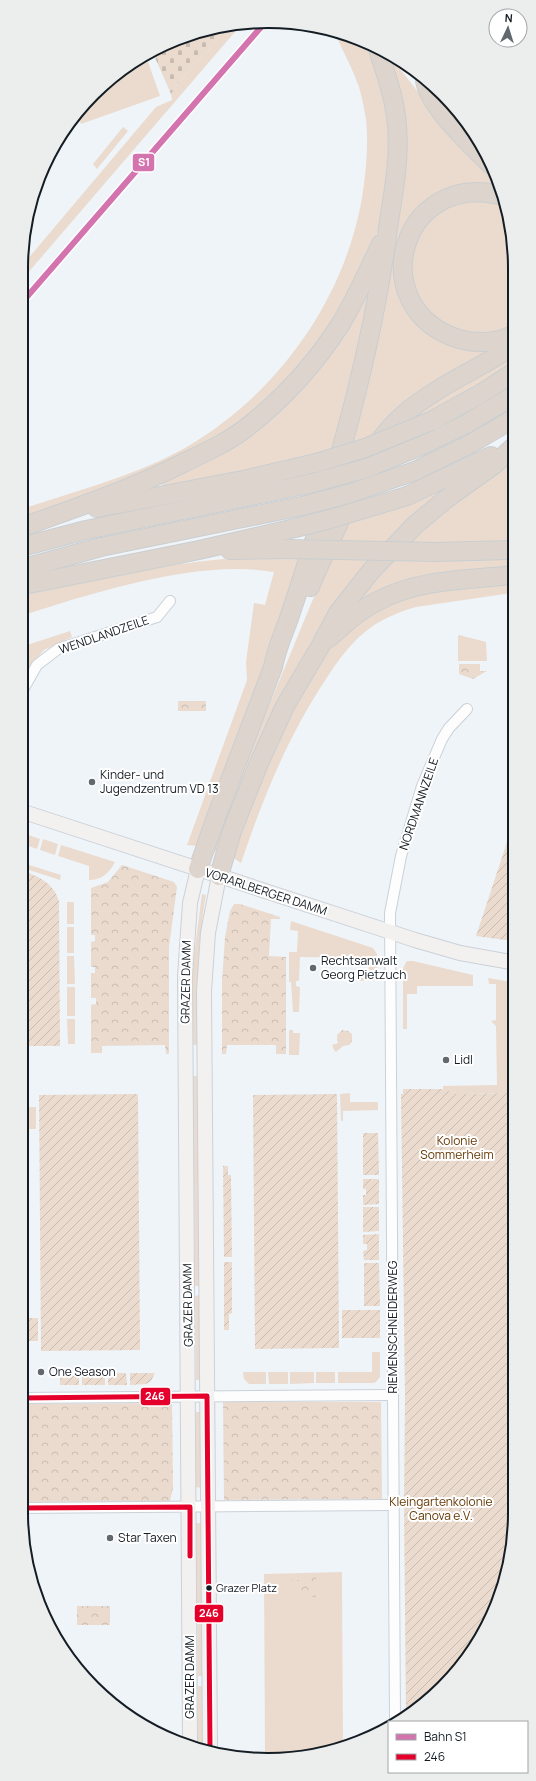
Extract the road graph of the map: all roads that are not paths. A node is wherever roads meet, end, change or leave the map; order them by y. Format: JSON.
{"nodes":[{"id":1,"x":380,"y":56,"type":"edge"},
{"id":2,"x":428,"y":90,"type":"edge"},
{"id":3,"x":477,"y":150,"type":"edge"},
{"id":4,"x":496,"y":194,"type":"edge"},
{"id":5,"x":388,"y":227,"type":"junction"},
{"id":6,"x":508,"y":337,"type":"edge"},
{"id":7,"x":508,"y":349,"type":"edge"},
{"id":8,"x":508,"y":376,"type":"edge"},
{"id":9,"x":508,"y":399,"type":"edge"},
{"id":10,"x":508,"y":423,"type":"edge"},
{"id":11,"x":508,"y":450,"type":"edge"},
{"id":12,"x":508,"y":451,"type":"edge"},
{"id":13,"x":56,"y":516,"type":"junction"},
{"id":14,"x":28,"y":525,"type":"edge"},
{"id":15,"x":28,"y":545,"type":"edge"},
{"id":16,"x":200,"y":550,"type":"junction"},
{"id":17,"x":508,"y":550,"type":"edge"},
{"id":18,"x":28,"y":567,"type":"edge"},
{"id":19,"x":508,"y":575,"type":"edge"},
{"id":20,"x":28,"y":584,"type":"edge"},
{"id":21,"x":170,"y":601,"type":"dead end"},
{"id":22,"x":321,"y":645,"type":"junction"},
{"id":23,"x":273,"y":667,"type":"junction"},
{"id":24,"x":28,"y":681,"type":"edge"},
{"id":25,"x":467,"y":709,"type":"dead end"},
{"id":26,"x":28,"y":813,"type":"edge"},
{"id":27,"x":198,"y":869,"type":"junction"},
{"id":28,"x":219,"y":876,"type":"junction"},
{"id":29,"x":390,"y":933,"type":"junction"},
{"id":30,"x":508,"y":961,"type":"edge"},
{"id":31,"x":186,"y":1060,"type":"junction"},
{"id":32,"x":204,"y":1060,"type":"junction"},
{"id":33,"x":393,"y":1395,"type":"junction"},
{"id":34,"x":189,"y":1396,"type":"junction"},
{"id":35,"x":207,"y":1396,"type":"junction"},
{"id":36,"x":28,"y":1398,"type":"edge"},
{"id":37,"x":393,"y":1505,"type":"junction"},
{"id":38,"x":190,"y":1507,"type":"junction"},
{"id":39,"x":208,"y":1507,"type":"junction"},
{"id":40,"x":28,"y":1508,"type":"edge"},
{"id":41,"x":395,"y":1717,"type":"edge"},
{"id":42,"x":190,"y":1740,"type":"edge"},
{"id":43,"x":210,"y":1746,"type":"edge"}],
"edges":[{"from":1,"to":5,"type":"highway"},
{"from":2,"to":3,"type":"highway"},
{"from":4,"to":6,"type":"highway"},
{"from":5,"to":13,"type":"highway"},
{"from":5,"to":23,"type":"highway"},
{"from":7,"to":23,"type":"highway"},
{"from":8,"to":13,"type":"highway","bridge":true},
{"from":9,"to":15,"type":"highway","bridge":true},
{"from":10,"to":18,"type":"highway","bridge":true},
{"from":11,"to":16,"type":"highway","bridge":true},
{"from":12,"to":22,"type":"highway"},
{"from":13,"to":14,"type":"highway"},
{"from":16,"to":17,"type":"highway","bridge":true},
{"from":16,"to":20,"type":"highway"},
{"from":19,"to":22,"type":"highway"},
{"from":21,"to":24,"type":"street","name":"WENDLANDZEILE"},
{"from":22,"to":28,"type":"highway"},
{"from":23,"to":27,"type":"highway"},
{"from":25,"to":29,"type":"street","name":"NORDMANNZEILE"},
{"from":26,"to":27,"type":"main road","name":"VORARLBERGER DAMM"},
{"from":27,"to":28,"type":"main road","name":"VORARLBERGER DAMM"},
{"from":27,"to":31,"type":"main road","name":"GRAZER DAMM"},
{"from":28,"to":29,"type":"main road","name":"VORARLBERGER DAMM"},
{"from":28,"to":32,"type":"main road","name":"GRAZER DAMM"},
{"from":29,"to":30,"type":"main road","name":"VORARLBERGER DAMM"},
{"from":29,"to":33,"type":"street","name":"RIEMENSCHNEIDERWEG"},
{"from":31,"to":32,"type":"main road"},
{"from":31,"to":34,"type":"main road","name":"GRAZER DAMM"},
{"from":32,"to":35,"type":"main road","name":"GRAZER DAMM"},
{"from":33,"to":35,"type":"street"},
{"from":33,"to":37,"type":"street","name":"RIEMENSCHNEIDERWEG"},
{"from":34,"to":35,"type":"street"},
{"from":34,"to":36,"type":"street"},
{"from":34,"to":38,"type":"main road","name":"GRAZER DAMM"},
{"from":35,"to":39,"type":"main road","name":"GRAZER DAMM"},
{"from":37,"to":39,"type":"street"},
{"from":37,"to":41,"type":"street","name":"RIEMENSCHNEIDERWEG"},
{"from":38,"to":39,"type":"street"},
{"from":38,"to":40,"type":"street"},
{"from":38,"to":42,"type":"main road","name":"GRAZER DAMM"},
{"from":39,"to":43,"type":"main road","name":"GRAZER DAMM"}]}
